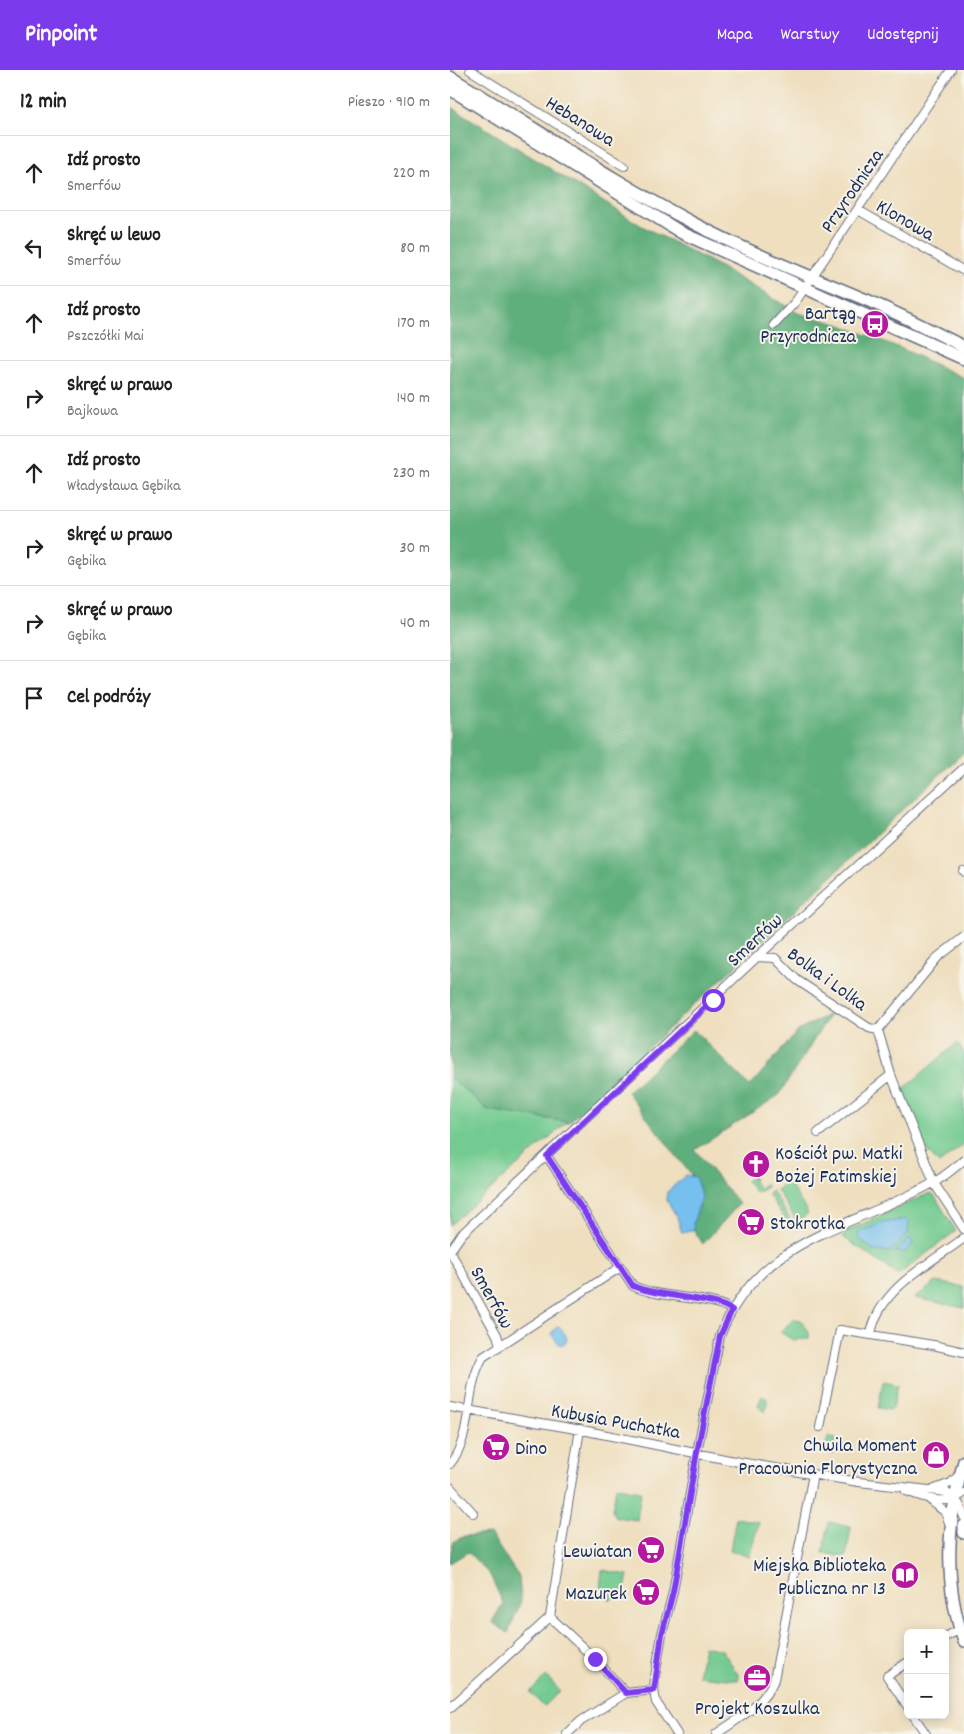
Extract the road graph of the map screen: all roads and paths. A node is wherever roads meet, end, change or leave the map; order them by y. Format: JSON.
{"nodes":[{"id":1,"x":470,"y":70,"type":"edge"},
{"id":2,"x":940,"y":70,"type":"edge"},
{"id":3,"x":950,"y":72,"type":"edge"},
{"id":4,"x":450,"y":77,"type":"edge"},
{"id":5,"x":450,"y":89,"type":"edge"},
{"id":6,"x":624,"y":166,"type":"dead end"},
{"id":7,"x":858,"y":210,"type":"junction"},
{"id":8,"x":964,"y":271,"type":"edge"},
{"id":9,"x":812,"y":277,"type":"junction"},
{"id":10,"x":804,"y":289,"type":"junction"},
{"id":11,"x":774,"y":325,"type":"dead end"},
{"id":12,"x":964,"y":347,"type":"edge"},
{"id":13,"x":964,"y":359,"type":"edge"},
{"id":14,"x":964,"y":768,"type":"edge"},
{"id":15,"x":964,"y":937,"type":"edge"},
{"id":16,"x":757,"y":957,"type":"junction"},
{"id":17,"x":878,"y":1030,"type":"junction"},
{"id":18,"x":891,"y":1075,"type":"junction"},
{"id":19,"x":818,"y":1134,"type":"dead end"},
{"id":20,"x":547,"y":1156,"type":"junction"},
{"id":21,"x":964,"y":1160,"type":"edge"},
{"id":22,"x":934,"y":1182,"type":"junction"},
{"id":23,"x":964,"y":1229,"type":"edge"},
{"id":24,"x":964,"y":1238,"type":"edge"},
{"id":25,"x":619,"y":1268,"type":"junction"},
{"id":26,"x":732,"y":1310,"type":"junction"},
{"id":27,"x":870,"y":1334,"type":"junction"},
{"id":28,"x":500,"y":1346,"type":"junction"},
{"id":29,"x":964,"y":1352,"type":"edge"},
{"id":30,"x":450,"y":1407,"type":"edge"},
{"id":31,"x":468,"y":1410,"type":"junction"},
{"id":32,"x":820,"y":1427,"type":"dead end"},
{"id":33,"x":580,"y":1429,"type":"junction"},
{"id":34,"x":697,"y":1452,"type":"junction"},
{"id":35,"x":964,"y":1461,"type":"edge"},
{"id":36,"x":450,"y":1464,"type":"edge"},
{"id":37,"x":813,"y":1474,"type":"junction"},
{"id":38,"x":960,"y":1474,"type":"junction"},
{"id":39,"x":450,"y":1487,"type":"edge"},
{"id":40,"x":895,"y":1487,"type":"junction"},
{"id":41,"x":933,"y":1490,"type":"junction"},
{"id":42,"x":959,"y":1496,"type":"edge"},
{"id":43,"x":927,"y":1498,"type":"junction"},
{"id":44,"x":474,"y":1513,"type":"dead end"},
{"id":45,"x":964,"y":1517,"type":"edge"},
{"id":46,"x":950,"y":1525,"type":"junction"},
{"id":47,"x":964,"y":1526,"type":"edge"},
{"id":48,"x":964,"y":1533,"type":"edge"},
{"id":49,"x":550,"y":1616,"type":"junction"},
{"id":50,"x":962,"y":1635,"type":"edge"},
{"id":51,"x":949,"y":1637,"type":"edge"},
{"id":52,"x":904,"y":1665,"type":"edge"},
{"id":53,"x":654,"y":1690,"type":"junction"},
{"id":54,"x":626,"y":1693,"type":"junction"},
{"id":55,"x":904,"y":1701,"type":"edge"},
{"id":56,"x":450,"y":1708,"type":"edge"},
{"id":57,"x":916,"y":1719,"type":"edge"},
{"id":58,"x":567,"y":1734,"type":"edge"},
{"id":59,"x":678,"y":1734,"type":"edge"},
{"id":60,"x":716,"y":1734,"type":"edge"},
{"id":61,"x":926,"y":1734,"type":"edge"}],
"edges":[{"from":1,"to":6,"type":"street","name":"Hebanowa"},
{"from":2,"to":3,"type":"street"},
{"from":3,"to":7,"type":"street","name":"Przyrodnicza"},
{"from":4,"to":9,"type":"main road"},
{"from":5,"to":10,"type":"main road"},
{"from":7,"to":8,"type":"street","name":"Klonowa"},
{"from":7,"to":9,"type":"street","name":"Przyrodnicza"},
{"from":9,"to":10,"type":"street","name":"Przyrodnicza"},
{"from":9,"to":12,"type":"main road"},
{"from":10,"to":11,"type":"street","name":"Przyrodnicza"},
{"from":10,"to":13,"type":"main road"},
{"from":14,"to":16,"type":"street","name":"Smerfów"},
{"from":15,"to":17,"type":"street","name":"Bolka i Lolka"},
{"from":16,"to":17,"type":"street","name":"Bolka i Lolka"},
{"from":16,"to":20,"type":"street","name":"Smerfów"},
{"from":17,"to":18,"type":"street","name":"Bolka i Lolka"},
{"from":18,"to":19,"type":"street"},
{"from":18,"to":22,"type":"street","name":"Bolka i Lolka"},
{"from":20,"to":25,"type":"street"},
{"from":20,"to":28,"type":"street","name":"Smerfów"},
{"from":21,"to":22,"type":"street"},
{"from":22,"to":23,"type":"street","name":"Bolka i Lolka"},
{"from":22,"to":26,"type":"street"},
{"from":24,"to":27,"type":"street"},
{"from":25,"to":26,"type":"street"},
{"from":25,"to":28,"type":"street"},
{"from":26,"to":34,"type":"street"},
{"from":27,"to":29,"type":"street"},
{"from":27,"to":32,"type":"street"},
{"from":28,"to":31,"type":"street"},
{"from":30,"to":31,"type":"street","name":"Kubusia Puchatka"},
{"from":31,"to":33,"type":"street","name":"Kubusia Puchatka"},
{"from":31,"to":36,"type":"street"},
{"from":33,"to":34,"type":"street","name":"Kubusia Puchatka"},
{"from":33,"to":49,"type":"street"},
{"from":34,"to":37,"type":"street","name":"Kubusia Puchatka"},
{"from":34,"to":53,"type":"street"},
{"from":35,"to":38,"type":"main road"},
{"from":37,"to":40,"type":"street","name":"Kubusia Puchatka"},
{"from":37,"to":60,"type":"street"},
{"from":38,"to":41,"type":"street"},
{"from":38,"to":42,"type":"main road"},
{"from":39,"to":44,"type":"street"},
{"from":40,"to":41,"type":"street","name":"Kubusia Puchatka"},
{"from":40,"to":43,"type":"street","name":"Kubusia Puchatka"},
{"from":41,"to":42,"type":"street","name":"Kubusia Puchatka"},
{"from":42,"to":43,"type":"street","name":"Kubusia Puchatka"},
{"from":42,"to":45,"type":"street"},
{"from":42,"to":46,"type":"main road"},
{"from":43,"to":46,"type":"street","name":"Kubusia Puchatka"},
{"from":46,"to":50,"type":"main road"},
{"from":47,"to":48,"type":"main road"},
{"from":49,"to":54,"type":"street"},
{"from":49,"to":56,"type":"street"},
{"from":50,"to":51,"type":"street"},
{"from":52,"to":55,"type":"street"},
{"from":53,"to":54,"type":"street"},
{"from":53,"to":59,"type":"street"},
{"from":54,"to":58,"type":"street"},
{"from":57,"to":61,"type":"street"}]}
